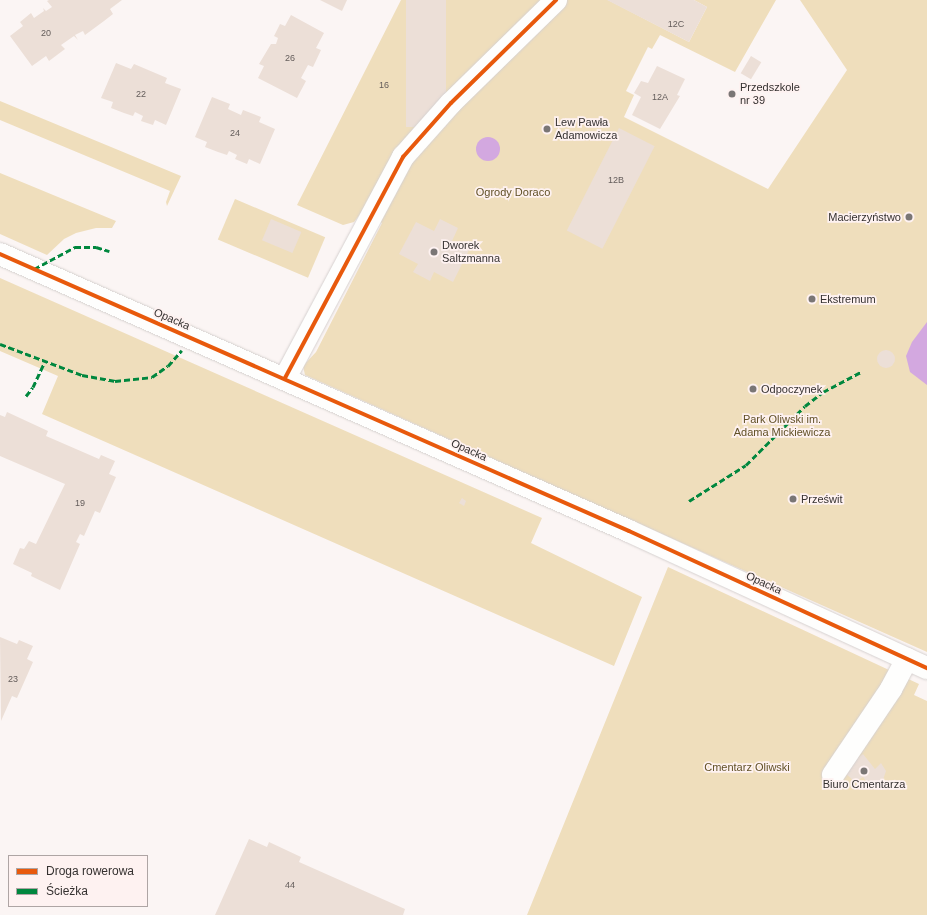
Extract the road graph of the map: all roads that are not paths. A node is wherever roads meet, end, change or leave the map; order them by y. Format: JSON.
{"nodes":[{"id":1,"x":556,"y":0,"type":"edge"},
{"id":2,"x":0,"y":254,"type":"edge"},
{"id":3,"x":285,"y":378,"type":"junction"},
{"id":4,"x":907,"y":659,"type":"junction"},
{"id":5,"x":927,"y":668,"type":"edge"},
{"id":6,"x":832,"y":775,"type":"dead end"}],
"edges":[{"from":1,"to":3,"type":"street"},
{"from":2,"to":3,"type":"street","name":"Opacka"},
{"from":3,"to":4,"type":"street","name":"Opacka"},
{"from":4,"to":5,"type":"street","name":"Opacka"},
{"from":4,"to":6,"type":"street"}]}
